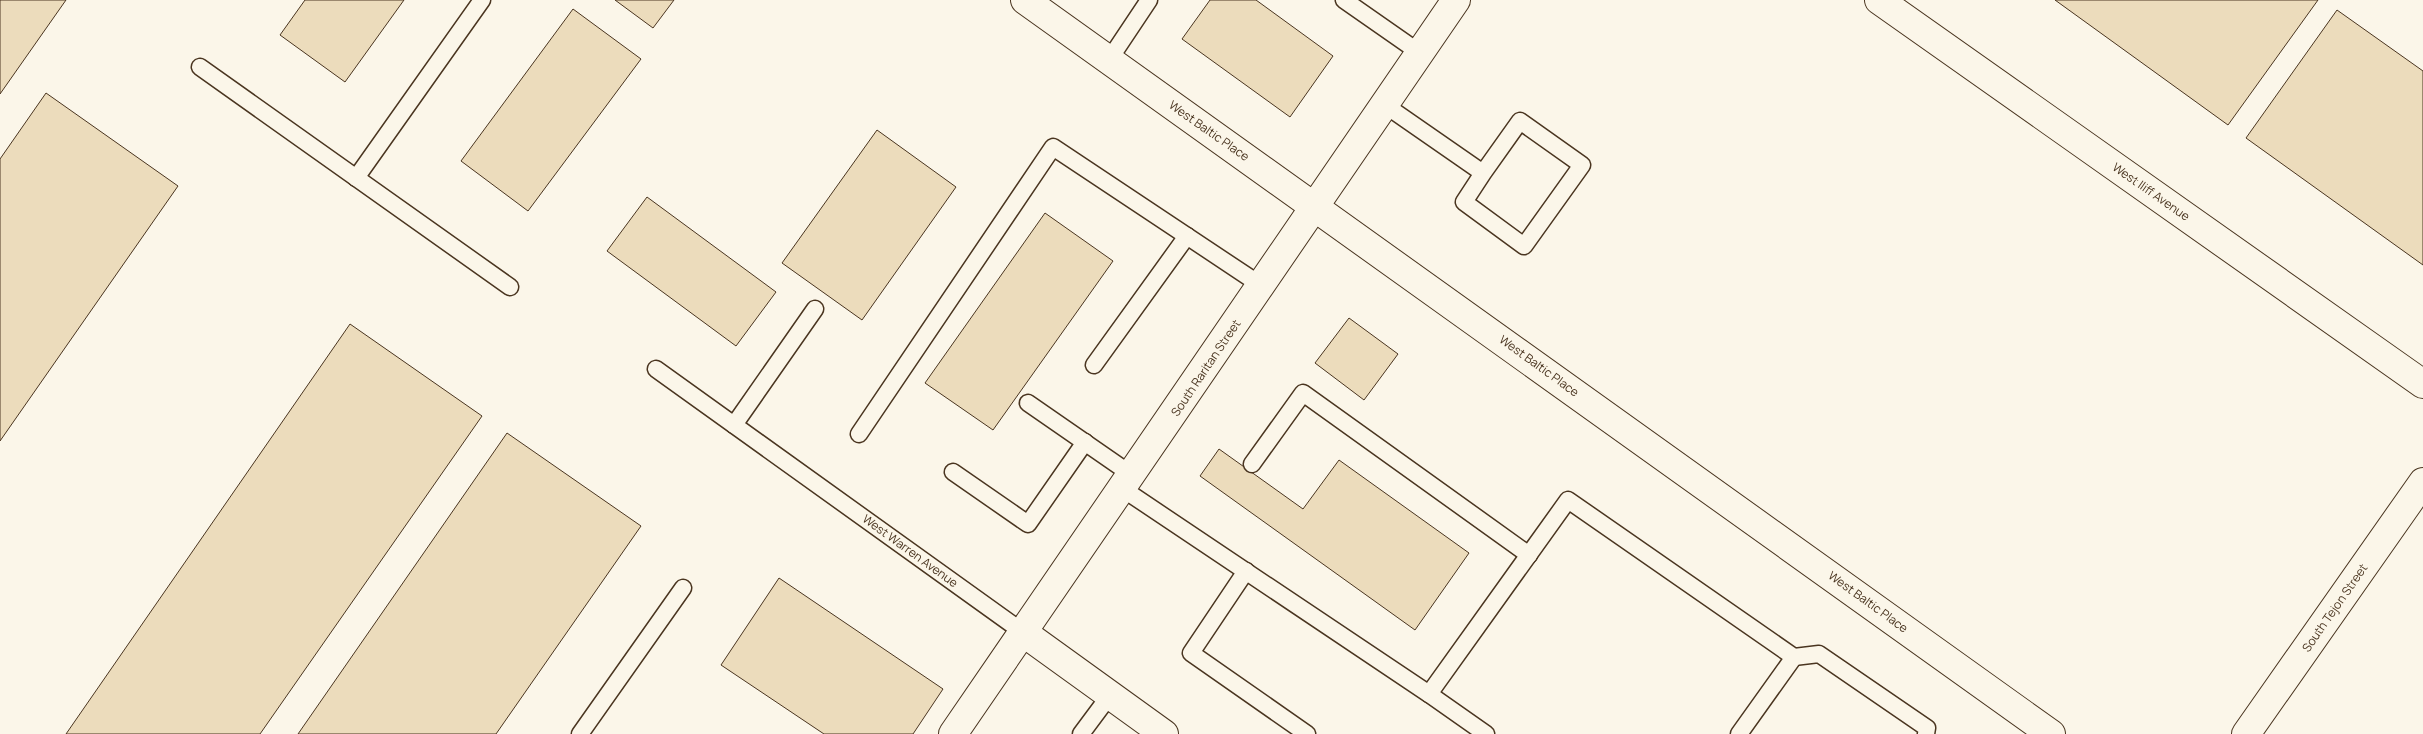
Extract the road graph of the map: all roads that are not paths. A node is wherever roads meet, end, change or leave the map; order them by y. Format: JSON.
{"nodes":[{"id":1,"x":482,"y":0,"type":"edge"},
{"id":2,"x":1025,"y":0,"type":"edge"},
{"id":3,"x":1149,"y":0,"type":"edge"},
{"id":4,"x":1344,"y":0,"type":"edge"},
{"id":5,"x":1456,"y":0,"type":"edge"},
{"id":6,"x":1880,"y":0,"type":"edge"},
{"id":7,"x":1420,"y":53,"type":"junction"},
{"id":8,"x":1109,"y":60,"type":"junction"},
{"id":9,"x":200,"y":67,"type":"dead end"},
{"id":10,"x":1385,"y":105,"type":"junction"},
{"id":11,"x":1483,"y":174,"type":"junction"},
{"id":12,"x":356,"y":178,"type":"junction"},
{"id":13,"x":1316,"y":206,"type":"junction"},
{"id":14,"x":1187,"y":236,"type":"junction"},
{"id":15,"x":1262,"y":286,"type":"junction"},
{"id":16,"x":510,"y":287,"type":"dead end"},
{"id":17,"x":815,"y":308,"type":"dead end"},
{"id":18,"x":1094,"y":365,"type":"dead end"},
{"id":19,"x":656,"y":369,"type":"dead end"},
{"id":20,"x":2423,"y":384,"type":"edge"},
{"id":21,"x":1028,"y":403,"type":"dead end"},
{"id":22,"x":734,"y":425,"type":"junction"},
{"id":23,"x":859,"y":434,"type":"dead end"},
{"id":24,"x":1085,"y":442,"type":"junction"},
{"id":25,"x":1252,"y":464,"type":"dead end"},
{"id":26,"x":954,"y":472,"type":"dead end"},
{"id":27,"x":1128,"y":482,"type":"junction"},
{"id":28,"x":2423,"y":482,"type":"edge"},
{"id":29,"x":1529,"y":555,"type":"junction"},
{"id":30,"x":1246,"y":571,"type":"junction"},
{"id":31,"x":683,"y":588,"type":"dead end"},
{"id":32,"x":1024,"y":633,"type":"junction"},
{"id":33,"x":1794,"y":656,"type":"junction"},
{"id":34,"x":1429,"y":694,"type":"junction"},
{"id":35,"x":1110,"y":695,"type":"junction"},
{"id":36,"x":580,"y":734,"type":"edge"},
{"id":37,"x":954,"y":734,"type":"edge"},
{"id":38,"x":1081,"y":734,"type":"edge"},
{"id":39,"x":1164,"y":734,"type":"edge"},
{"id":40,"x":1307,"y":734,"type":"edge"},
{"id":41,"x":1486,"y":734,"type":"edge"},
{"id":42,"x":1739,"y":734,"type":"edge"},
{"id":43,"x":1926,"y":734,"type":"edge"},
{"id":44,"x":2051,"y":734,"type":"edge"},
{"id":45,"x":2246,"y":734,"type":"edge"}],
"edges":[{"from":1,"to":12,"type":"lane"},
{"from":2,"to":8,"type":"street","name":"West Baltic Place"},
{"from":3,"to":8,"type":"lane"},
{"from":4,"to":7,"type":"lane"},
{"from":5,"to":7,"type":"street","name":"South Raritan Street"},
{"from":6,"to":20,"type":"street","name":"West Iliff Avenue"},
{"from":7,"to":10,"type":"street","name":"South Raritan Street"},
{"from":8,"to":13,"type":"street","name":"West Baltic Place"},
{"from":9,"to":12,"type":"lane"},
{"from":10,"to":11,"type":"lane"},
{"from":10,"to":13,"type":"street","name":"South Raritan Street"},
{"from":11,"to":11,"type":"lane"},
{"from":12,"to":16,"type":"lane"},
{"from":13,"to":15,"type":"street","name":"South Raritan Street"},
{"from":13,"to":44,"type":"street","name":"West Baltic Place"},
{"from":14,"to":15,"type":"lane"},
{"from":14,"to":18,"type":"lane"},
{"from":14,"to":23,"type":"lane"},
{"from":15,"to":27,"type":"street","name":"South Raritan Street"},
{"from":17,"to":22,"type":"lane"},
{"from":19,"to":22,"type":"lane","name":"West Warren Avenue"},
{"from":21,"to":24,"type":"lane"},
{"from":22,"to":32,"type":"lane","name":"West Warren Avenue"},
{"from":24,"to":26,"type":"lane"},
{"from":24,"to":27,"type":"lane"},
{"from":25,"to":29,"type":"lane"},
{"from":27,"to":30,"type":"lane"},
{"from":27,"to":32,"type":"street","name":"South Raritan Street"},
{"from":28,"to":45,"type":"street","name":"South Tejon Street"},
{"from":29,"to":33,"type":"lane"},
{"from":29,"to":34,"type":"lane"},
{"from":30,"to":34,"type":"lane"},
{"from":30,"to":40,"type":"lane"},
{"from":31,"to":36,"type":"lane"},
{"from":32,"to":35,"type":"street","name":"West Warren Avenue"},
{"from":32,"to":37,"type":"street","name":"South Raritan Street"},
{"from":33,"to":42,"type":"lane"},
{"from":33,"to":43,"type":"lane"},
{"from":34,"to":41,"type":"lane"},
{"from":35,"to":38,"type":"lane"},
{"from":35,"to":39,"type":"street","name":"West Warren Avenue"}]}
